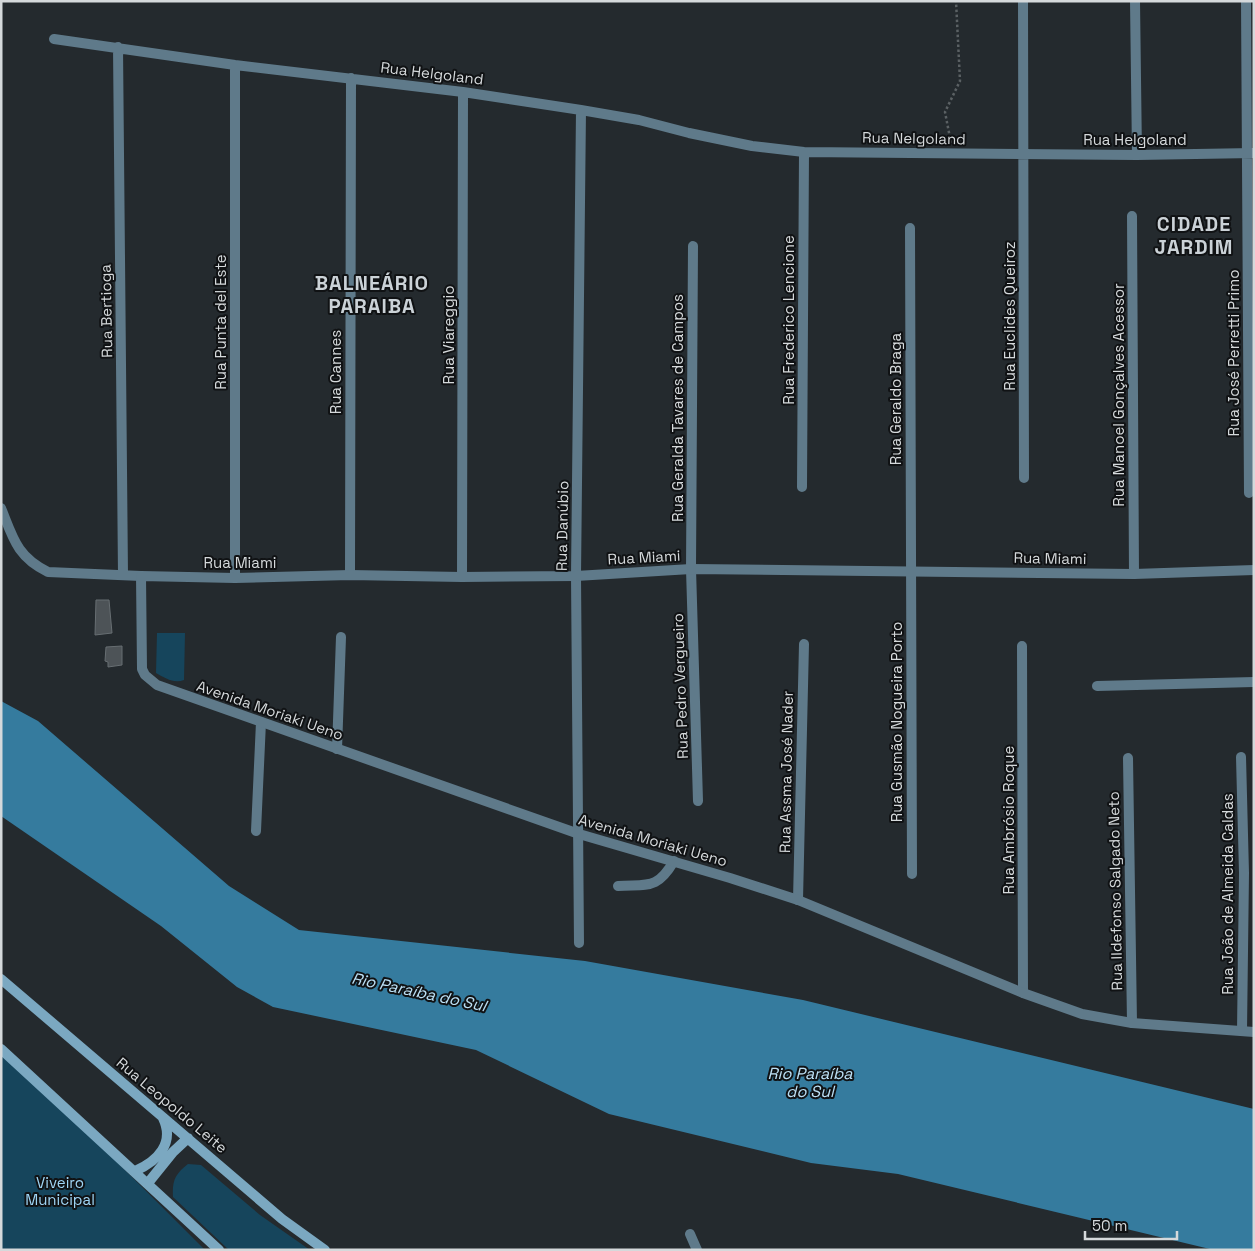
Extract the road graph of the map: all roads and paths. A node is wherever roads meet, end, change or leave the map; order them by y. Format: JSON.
{"nodes":[{"id":1,"x":956,"y":1,"type":"edge"},
{"id":2,"x":1023,"y":1,"type":"edge"},
{"id":3,"x":1136,"y":1,"type":"edge"},
{"id":4,"x":1246,"y":1,"type":"edge"},
{"id":5,"x":54,"y":39,"type":"dead end"},
{"id":6,"x":118,"y":47,"type":"junction"},
{"id":7,"x":235,"y":65,"type":"junction"},
{"id":8,"x":351,"y":78,"type":"junction"},
{"id":9,"x":464,"y":92,"type":"junction"},
{"id":10,"x":581,"y":110,"type":"junction"},
{"id":11,"x":804,"y":152,"type":"junction"},
{"id":12,"x":1250,"y":153,"type":"edge"},
{"id":13,"x":954,"y":154,"type":"junction"},
{"id":14,"x":1024,"y":154,"type":"junction"},
{"id":15,"x":1137,"y":155,"type":"junction"},
{"id":16,"x":1132,"y":216,"type":"dead end"},
{"id":17,"x":910,"y":228,"type":"dead end"},
{"id":18,"x":694,"y":246,"type":"dead end"},
{"id":19,"x":1024,"y":478,"type":"dead end"},
{"id":20,"x":802,"y":487,"type":"dead end"},
{"id":21,"x":1249,"y":493,"type":"dead end"},
{"id":22,"x":1,"y":508,"type":"edge"},
{"id":23,"x":691,"y":570,"type":"junction"},
{"id":24,"x":911,"y":570,"type":"junction"},
{"id":25,"x":1254,"y":570,"type":"edge"},
{"id":26,"x":1134,"y":574,"type":"junction"},
{"id":27,"x":123,"y":575,"type":"junction"},
{"id":28,"x":350,"y":575,"type":"junction"},
{"id":29,"x":141,"y":576,"type":"junction"},
{"id":30,"x":576,"y":576,"type":"junction"},
{"id":31,"x":235,"y":578,"type":"junction"},
{"id":32,"x":462,"y":578,"type":"junction"},
{"id":33,"x":341,"y":637,"type":"dead end"},
{"id":34,"x":804,"y":644,"type":"dead end"},
{"id":35,"x":1022,"y":646,"type":"dead end"},
{"id":36,"x":1254,"y":682,"type":"edge"},
{"id":37,"x":1097,"y":686,"type":"dead end"},
{"id":38,"x":261,"y":722,"type":"junction"},
{"id":39,"x":337,"y":749,"type":"junction"},
{"id":40,"x":1241,"y":756,"type":"dead end"},
{"id":41,"x":1128,"y":758,"type":"dead end"},
{"id":42,"x":698,"y":801,"type":"dead end"},
{"id":43,"x":256,"y":831,"type":"dead end"},
{"id":44,"x":579,"y":834,"type":"junction"},
{"id":45,"x":674,"y":861,"type":"junction"},
{"id":46,"x":912,"y":874,"type":"dead end"},
{"id":47,"x":618,"y":886,"type":"dead end"},
{"id":48,"x":798,"y":900,"type":"junction"},
{"id":49,"x":579,"y":943,"type":"dead end"},
{"id":50,"x":1,"y":980,"type":"edge"},
{"id":51,"x":1023,"y":993,"type":"junction"},
{"id":52,"x":1132,"y":1022,"type":"junction"},
{"id":53,"x":1242,"y":1031,"type":"junction"},
{"id":54,"x":1254,"y":1032,"type":"edge"},
{"id":55,"x":1,"y":1049,"type":"edge"},
{"id":56,"x":162,"y":1115,"type":"junction"},
{"id":57,"x":186,"y":1136,"type":"junction"},
{"id":58,"x":168,"y":1142,"type":"junction"},
{"id":59,"x":136,"y":1171,"type":"junction"},
{"id":60,"x":148,"y":1183,"type":"junction"},
{"id":61,"x":690,"y":1234,"type":"dead end"},
{"id":62,"x":219,"y":1250,"type":"edge"},
{"id":63,"x":325,"y":1250,"type":"edge"},
{"id":64,"x":697,"y":1250,"type":"edge"}],
"edges":[{"from":1,"to":13,"type":"path"},
{"from":2,"to":14,"type":"street","name":"Rua Euclides Queiroz"},
{"from":3,"to":15,"type":"street"},
{"from":4,"to":12,"type":"street","name":"Rua José Perretti Primo"},
{"from":5,"to":6,"type":"street","name":"Rua Helgoland"},
{"from":6,"to":7,"type":"street","name":"Rua Helgoland"},
{"from":6,"to":27,"type":"street","name":"Rua Bertioga"},
{"from":7,"to":8,"type":"street","name":"Rua Helgoland"},
{"from":7,"to":31,"type":"street","name":"Rua Punta del Este"},
{"from":8,"to":9,"type":"street","name":"Rua Helgoland"},
{"from":8,"to":28,"type":"street","name":"Rua Cannes"},
{"from":9,"to":10,"type":"street","name":"Rua Helgoland"},
{"from":9,"to":32,"type":"street","name":"Rua Viareggio"},
{"from":10,"to":11,"type":"street","name":"Rua Helgoland"},
{"from":10,"to":30,"type":"street","name":"Rua Danúbio"},
{"from":11,"to":13,"type":"street","name":"Rua Nelgoland"},
{"from":11,"to":20,"type":"street","name":"Rua Frederico Lencione"},
{"from":12,"to":15,"type":"street","name":"Rua Helgoland"},
{"from":12,"to":21,"type":"street","name":"Rua José Perretti Primo"},
{"from":13,"to":14,"type":"street","name":"Rua Nelgoland"},
{"from":14,"to":15,"type":"street","name":"Rua Helgoland"},
{"from":14,"to":19,"type":"street","name":"Rua Euclides Queiroz"},
{"from":16,"to":26,"type":"street","name":"Rua Manoel Gonçalves Acessor"},
{"from":17,"to":24,"type":"street","name":"Rua Geraldo Braga"},
{"from":18,"to":23,"type":"street","name":"Rua Geralda Tavares de Campos"},
{"from":22,"to":27,"type":"street","name":"Rua Miami"},
{"from":23,"to":24,"type":"street","name":"Rua Miami"},
{"from":23,"to":30,"type":"street","name":"Rua Miami"},
{"from":23,"to":42,"type":"street","name":"Rua Pedro Vergueiro"},
{"from":24,"to":26,"type":"street","name":"Rua Miami"},
{"from":24,"to":46,"type":"street","name":"Rua Gusmão Nogueira Porto"},
{"from":25,"to":26,"type":"street","name":"Rua Miami"},
{"from":27,"to":29,"type":"street","name":"Rua Miami"},
{"from":28,"to":31,"type":"street","name":"Rua Miami"},
{"from":28,"to":32,"type":"street","name":"Rua Miami"},
{"from":29,"to":31,"type":"street","name":"Rua Miami"},
{"from":29,"to":38,"type":"street","name":"Avenida Moriaki Ueno"},
{"from":30,"to":32,"type":"street","name":"Rua Miami"},
{"from":30,"to":44,"type":"street","name":"Rua Danúbio"},
{"from":33,"to":39,"type":"street"},
{"from":34,"to":48,"type":"street","name":"Rua Assma José Nader"},
{"from":35,"to":51,"type":"street","name":"Rua Ambrósio Roque"},
{"from":36,"to":37,"type":"street"},
{"from":38,"to":39,"type":"street","name":"Avenida Moriaki Ueno"},
{"from":38,"to":43,"type":"street"},
{"from":39,"to":44,"type":"street","name":"Avenida Moriaki Ueno"},
{"from":40,"to":53,"type":"street","name":"Rua João de Almeida Caldas"},
{"from":41,"to":52,"type":"street","name":"Rua Ildefonso Salgado Neto"},
{"from":44,"to":45,"type":"street","name":"Avenida Moriaki Ueno"},
{"from":44,"to":49,"type":"street","name":"Rua Danúbio"},
{"from":45,"to":47,"type":"street"},
{"from":45,"to":48,"type":"street","name":"Avenida Moriaki Ueno"},
{"from":48,"to":51,"type":"street","name":"Avenida Moriaki Ueno"},
{"from":50,"to":56,"type":"main road","name":"Rua Leopoldo Leite"},
{"from":51,"to":52,"type":"street","name":"Avenida Moriaki Ueno"},
{"from":52,"to":53,"type":"street","name":"Avenida Moriaki Ueno"},
{"from":53,"to":54,"type":"street","name":"Avenida Moriaki Ueno"},
{"from":55,"to":59,"type":"main road"},
{"from":56,"to":57,"type":"main road","name":"Rua Leopoldo Leite"},
{"from":56,"to":58,"type":"main road"},
{"from":57,"to":58,"type":"main road"},
{"from":57,"to":60,"type":"main road"},
{"from":57,"to":63,"type":"main road","name":"Rua Leopoldo Leite"},
{"from":58,"to":59,"type":"main road"},
{"from":59,"to":60,"type":"main road"},
{"from":60,"to":62,"type":"main road"},
{"from":61,"to":64,"type":"street"}]}
